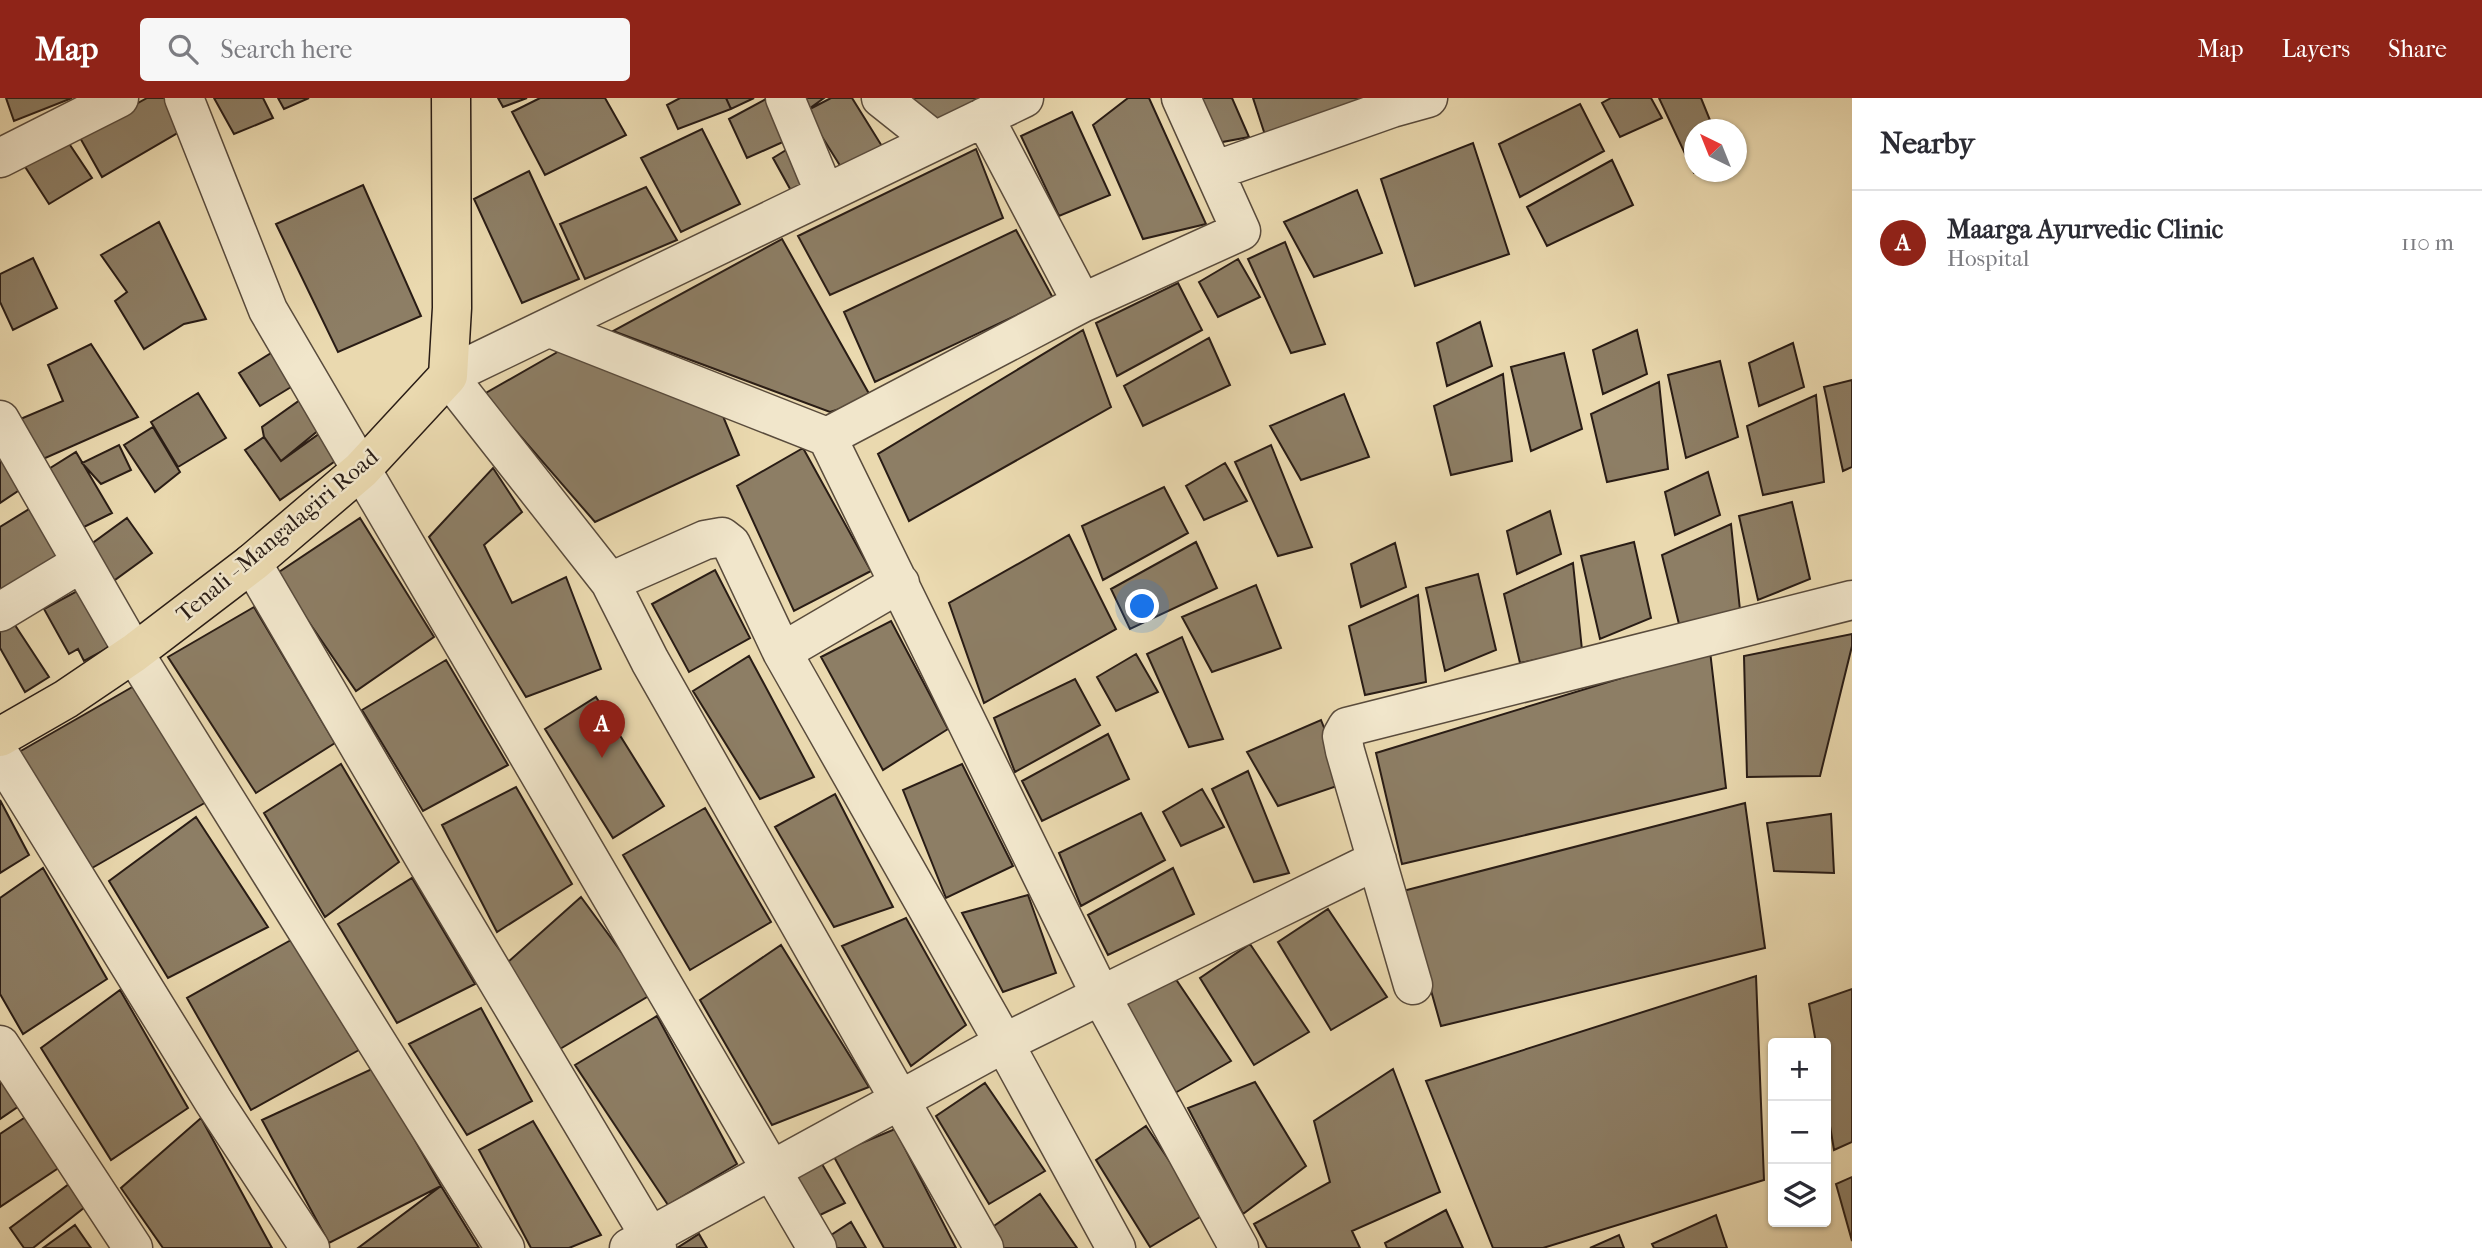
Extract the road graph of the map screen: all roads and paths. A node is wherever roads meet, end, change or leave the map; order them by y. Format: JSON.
{"nodes":[{"id":1,"x":118,"y":98,"type":"edge"},
{"id":2,"x":184,"y":98,"type":"edge"},
{"id":3,"x":451,"y":98,"type":"edge"},
{"id":4,"x":786,"y":98,"type":"edge"},
{"id":5,"x":881,"y":98,"type":"edge"},
{"id":6,"x":1024,"y":98,"type":"edge"},
{"id":7,"x":1181,"y":98,"type":"edge"},
{"id":8,"x":1428,"y":98,"type":"edge"},
{"id":9,"x":1390,"y":103,"type":"edge"},
{"id":10,"x":984,"y":117,"type":"junction"},
{"id":11,"x":935,"y":141,"type":"junction"},
{"id":12,"x":0,"y":158,"type":"edge"},
{"id":13,"x":1214,"y":172,"type":"junction"},
{"id":14,"x":825,"y":194,"type":"junction"},
{"id":15,"x":1082,"y":303,"type":"junction"},
{"id":16,"x":550,"y":328,"type":"junction"},
{"id":17,"x":448,"y":376,"type":"junction"},
{"id":18,"x":0,"y":420,"type":"edge"},
{"id":19,"x":827,"y":437,"type":"junction"},
{"id":20,"x":360,"y":470,"type":"junction"},
{"id":21,"x":81,"y":563,"type":"junction"},
{"id":22,"x":252,"y":563,"type":"junction"},
{"id":23,"x":610,"y":582,"type":"junction"},
{"id":24,"x":900,"y":583,"type":"junction"},
{"id":25,"x":1852,"y":600,"type":"edge"},
{"id":26,"x":0,"y":612,"type":"edge"},
{"id":27,"x":782,"y":652,"type":"junction"},
{"id":28,"x":134,"y":653,"type":"junction"},
{"id":29,"x":0,"y":737,"type":"edge"},
{"id":30,"x":0,"y":755,"type":"edge"},
{"id":31,"x":1377,"y":860,"type":"junction"},
{"id":32,"x":1413,"y":985,"type":"dead end"},
{"id":33,"x":1101,"y":996,"type":"junction"},
{"id":34,"x":1004,"y":1043,"type":"junction"},
{"id":35,"x":0,"y":1045,"type":"edge"},
{"id":36,"x":901,"y":1099,"type":"junction"},
{"id":37,"x":772,"y":1170,"type":"junction"},
{"id":38,"x":645,"y":1244,"type":"edge"},
{"id":39,"x":133,"y":1248,"type":"edge"},
{"id":40,"x":310,"y":1248,"type":"edge"},
{"id":41,"x":505,"y":1248,"type":"edge"},
{"id":42,"x":817,"y":1248,"type":"edge"},
{"id":43,"x":984,"y":1248,"type":"edge"},
{"id":44,"x":1116,"y":1248,"type":"edge"},
{"id":45,"x":1239,"y":1248,"type":"edge"}],
"edges":[{"from":1,"to":12,"type":"street"},
{"from":2,"to":20,"type":"street"},
{"from":3,"to":17,"type":"main road"},
{"from":4,"to":14,"type":"street"},
{"from":5,"to":11,"type":"street"},
{"from":6,"to":10,"type":"street"},
{"from":7,"to":13,"type":"street"},
{"from":8,"to":9,"type":"street"},
{"from":9,"to":13,"type":"street"},
{"from":10,"to":11,"type":"street"},
{"from":10,"to":15,"type":"street"},
{"from":11,"to":14,"type":"street"},
{"from":13,"to":15,"type":"street"},
{"from":14,"to":16,"type":"street"},
{"from":15,"to":19,"type":"street"},
{"from":16,"to":17,"type":"street"},
{"from":16,"to":19,"type":"street"},
{"from":17,"to":20,"type":"main road","name":"Tenali - Mangalagiri Road"},
{"from":17,"to":23,"type":"street"},
{"from":18,"to":21,"type":"street"},
{"from":19,"to":24,"type":"street"},
{"from":20,"to":22,"type":"main road","name":"Tenali - Mangalagiri Road"},
{"from":20,"to":37,"type":"street"},
{"from":21,"to":26,"type":"street"},
{"from":21,"to":28,"type":"street"},
{"from":22,"to":28,"type":"main road","name":"Tenali - Mangalagiri Road"},
{"from":22,"to":38,"type":"street"},
{"from":23,"to":27,"type":"street"},
{"from":23,"to":36,"type":"street"},
{"from":24,"to":27,"type":"street"},
{"from":24,"to":33,"type":"street"},
{"from":25,"to":31,"type":"street"},
{"from":27,"to":34,"type":"street"},
{"from":28,"to":29,"type":"main road","name":"Tenali - Mangalagiri Road"},
{"from":28,"to":41,"type":"street"},
{"from":30,"to":40,"type":"street"},
{"from":31,"to":32,"type":"street"},
{"from":31,"to":33,"type":"street"},
{"from":33,"to":34,"type":"street"},
{"from":33,"to":45,"type":"street"},
{"from":34,"to":36,"type":"street"},
{"from":34,"to":44,"type":"street"},
{"from":35,"to":39,"type":"street"},
{"from":36,"to":37,"type":"street"},
{"from":36,"to":43,"type":"street"},
{"from":37,"to":38,"type":"street"},
{"from":37,"to":42,"type":"street"}]}
